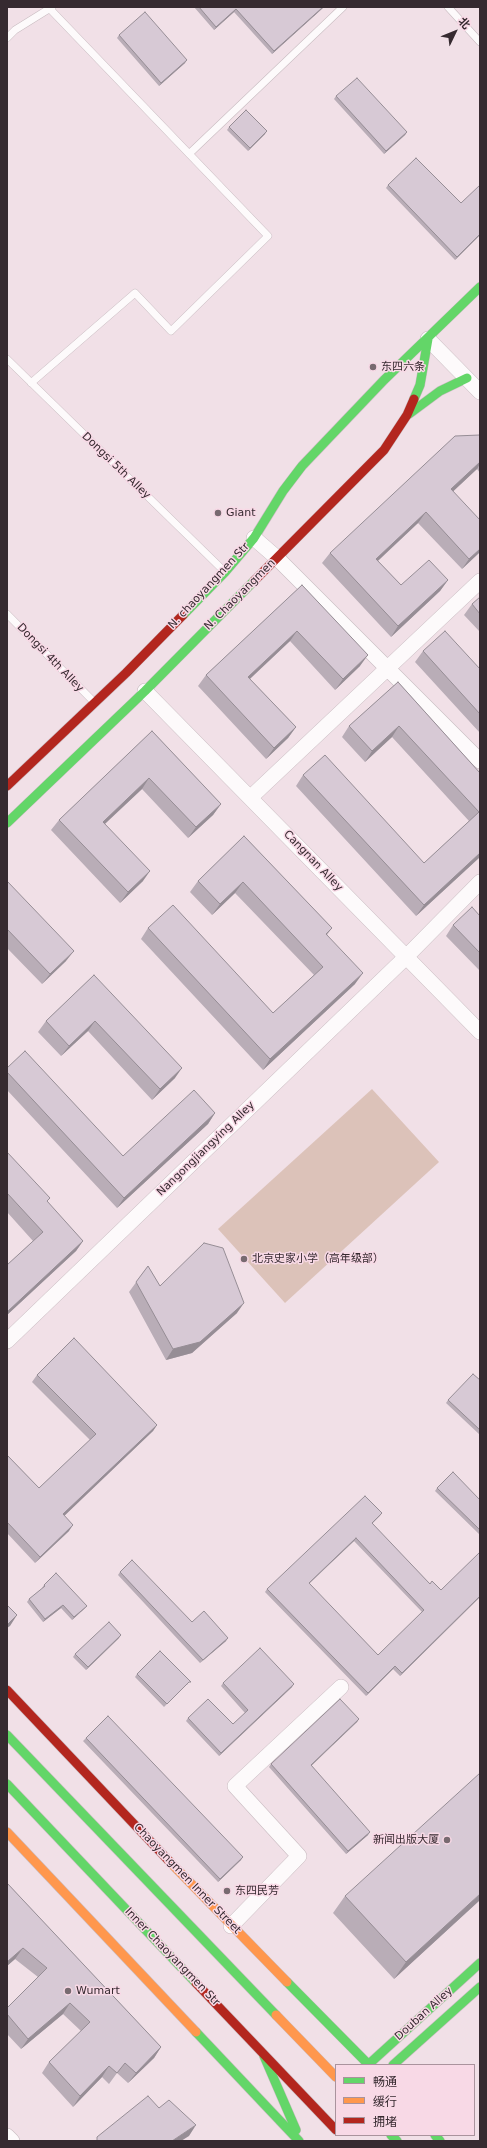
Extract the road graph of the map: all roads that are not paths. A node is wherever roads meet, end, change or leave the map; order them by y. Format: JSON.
{"nodes":[{"id":1,"x":343,"y":7,"type":"edge"},
{"id":2,"x":448,"y":7,"type":"edge"},
{"id":3,"x":51,"y":8,"type":"edge"},
{"id":4,"x":7,"y":38,"type":"edge"},
{"id":5,"x":480,"y":42,"type":"edge"},
{"id":6,"x":190,"y":153,"type":"junction"},
{"id":7,"x":480,"y":287,"type":"edge"},
{"id":8,"x":428,"y":338,"type":"junction"},
{"id":9,"x":7,"y":358,"type":"edge"},
{"id":10,"x":467,"y":378,"type":"junction"},
{"id":11,"x":31,"y":383,"type":"junction"},
{"id":12,"x":480,"y":392,"type":"edge"},
{"id":13,"x":407,"y":415,"type":"junction"},
{"id":14,"x":254,"y":538,"type":"junction"},
{"id":15,"x":277,"y":558,"type":"junction"},
{"id":16,"x":225,"y":572,"type":"junction"},
{"id":17,"x":480,"y":581,"type":"edge"},
{"id":18,"x":7,"y":614,"type":"edge"},
{"id":19,"x":388,"y":669,"type":"junction"},
{"id":20,"x":145,"y":691,"type":"junction"},
{"id":21,"x":94,"y":702,"type":"junction"},
{"id":22,"x":480,"y":762,"type":"edge"},
{"id":23,"x":7,"y":786,"type":"edge"},
{"id":24,"x":251,"y":797,"type":"junction"},
{"id":25,"x":7,"y":823,"type":"edge"},
{"id":26,"x":480,"y":882,"type":"edge"},
{"id":27,"x":405,"y":958,"type":"junction"},
{"id":28,"x":480,"y":1032,"type":"edge"},
{"id":29,"x":7,"y":1341,"type":"edge"},
{"id":30,"x":341,"y":1687,"type":"dead end"},
{"id":31,"x":7,"y":1690,"type":"edge"},
{"id":32,"x":7,"y":1735,"type":"edge"},
{"id":33,"x":7,"y":1784,"type":"edge"},
{"id":34,"x":7,"y":1832,"type":"edge"},
{"id":35,"x":231,"y":1926,"type":"junction"},
{"id":36,"x":480,"y":1963,"type":"edge"},
{"id":37,"x":480,"y":1987,"type":"edge"},
{"id":38,"x":261,"y":2050,"type":"junction"},
{"id":39,"x":368,"y":2064,"type":"edge"},
{"id":40,"x":370,"y":2064,"type":"edge"},
{"id":41,"x":395,"y":2064,"type":"edge"},
{"id":42,"x":335,"y":2076,"type":"edge"},
{"id":43,"x":335,"y":2129,"type":"edge"},
{"id":44,"x":7,"y":2136,"type":"edge"},
{"id":45,"x":12,"y":2141,"type":"edge"},
{"id":46,"x":300,"y":2141,"type":"edge"}],
"edges":[{"from":1,"to":6,"type":"lane"},
{"from":2,"to":5,"type":"lane"},
{"from":3,"to":4,"type":"lane"},
{"from":3,"to":6,"type":"lane"},
{"from":6,"to":11,"type":"lane"},
{"from":7,"to":8,"type":"main road"},
{"from":8,"to":10,"type":"street"},
{"from":8,"to":13,"type":"main road","name":"N. Chaoyangmen"},
{"from":8,"to":14,"type":"main road","name":"N. chaoyangmen Str"},
{"from":9,"to":11,"type":"lane","name":"Dongsi 5th Alley"},
{"from":10,"to":12,"type":"street"},
{"from":10,"to":13,"type":"main road"},
{"from":11,"to":16,"type":"lane","name":"Dongsi 5th Alley"},
{"from":13,"to":15,"type":"main road","name":"N. Chaoyangmen"},
{"from":14,"to":15,"type":"street"},
{"from":14,"to":16,"type":"main road","name":"N. chaoyangmen Str"},
{"from":15,"to":19,"type":"street"},
{"from":15,"to":20,"type":"main road","name":"N. Chaoyangmen"},
{"from":16,"to":21,"type":"main road","name":"N. chaoyangmen Str"},
{"from":17,"to":19,"type":"street"},
{"from":18,"to":21,"type":"lane","name":"Dongsi 4th Alley"},
{"from":19,"to":22,"type":"street"},
{"from":19,"to":24,"type":"street"},
{"from":20,"to":24,"type":"street","name":"Cangnan Alley"},
{"from":20,"to":25,"type":"main road","name":"N. Chaoyangmen"},
{"from":21,"to":23,"type":"main road","name":"N. chaoyangmen Str"},
{"from":24,"to":27,"type":"street","name":"Cangnan Alley"},
{"from":26,"to":27,"type":"street","name":"Nangongjiangying Alley"},
{"from":27,"to":28,"type":"street","name":"Cangnan Alley"},
{"from":27,"to":29,"type":"street","name":"Nangongjiangying Alley"},
{"from":30,"to":35,"type":"street"},
{"from":31,"to":35,"type":"main road","name":"Chaoyangmen Inner Street"},
{"from":32,"to":42,"type":"main road"},
{"from":33,"to":38,"type":"main road","name":"Inner Chaoyangmen Str"},
{"from":34,"to":46,"type":"main road"},
{"from":35,"to":39,"type":"main road","name":"Chaoyangmen Inner Street"},
{"from":36,"to":40,"type":"main road","name":"Douban Alley"},
{"from":37,"to":41,"type":"main road"},
{"from":38,"to":43,"type":"main road","name":"Inner Chaoyangmen Str"},
{"from":38,"to":46,"type":"main road"},
{"from":44,"to":45,"type":"street"}]}
